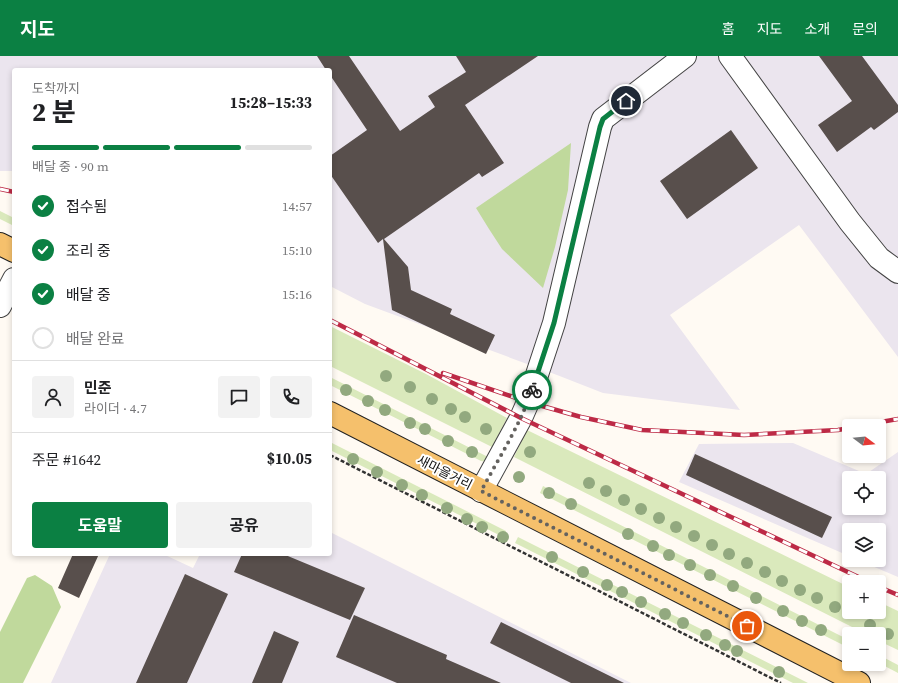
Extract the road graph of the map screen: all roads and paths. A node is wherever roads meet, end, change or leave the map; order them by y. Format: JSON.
{"nodes":[{"id":1,"x":685,"y":56,"type":"edge"},
{"id":2,"x":730,"y":56,"type":"edge"},
{"id":3,"x":0,"y":244,"type":"edge"},
{"id":4,"x":12,"y":250,"type":"edge"},
{"id":5,"x":898,"y":272,"type":"edge"},
{"id":6,"x":12,"y":283,"type":"edge"},
{"id":7,"x":0,"y":306,"type":"edge"},
{"id":8,"x":332,"y":414,"type":"edge"},
{"id":9,"x":332,"y":456,"type":"edge"},
{"id":10,"x":481,"y":491,"type":"junction"},
{"id":11,"x":781,"y":683,"type":"edge"},
{"id":12,"x":859,"y":683,"type":"edge"}],
"edges":[{"from":1,"to":10,"type":"street"},
{"from":2,"to":5,"type":"street"},
{"from":3,"to":4,"type":"main road"},
{"from":6,"to":7,"type":"street"},
{"from":8,"to":10,"type":"main road","name":"새마을거리"},
{"from":9,"to":11,"type":"path"},
{"from":10,"to":12,"type":"main road","name":"새마을거리"}]}
